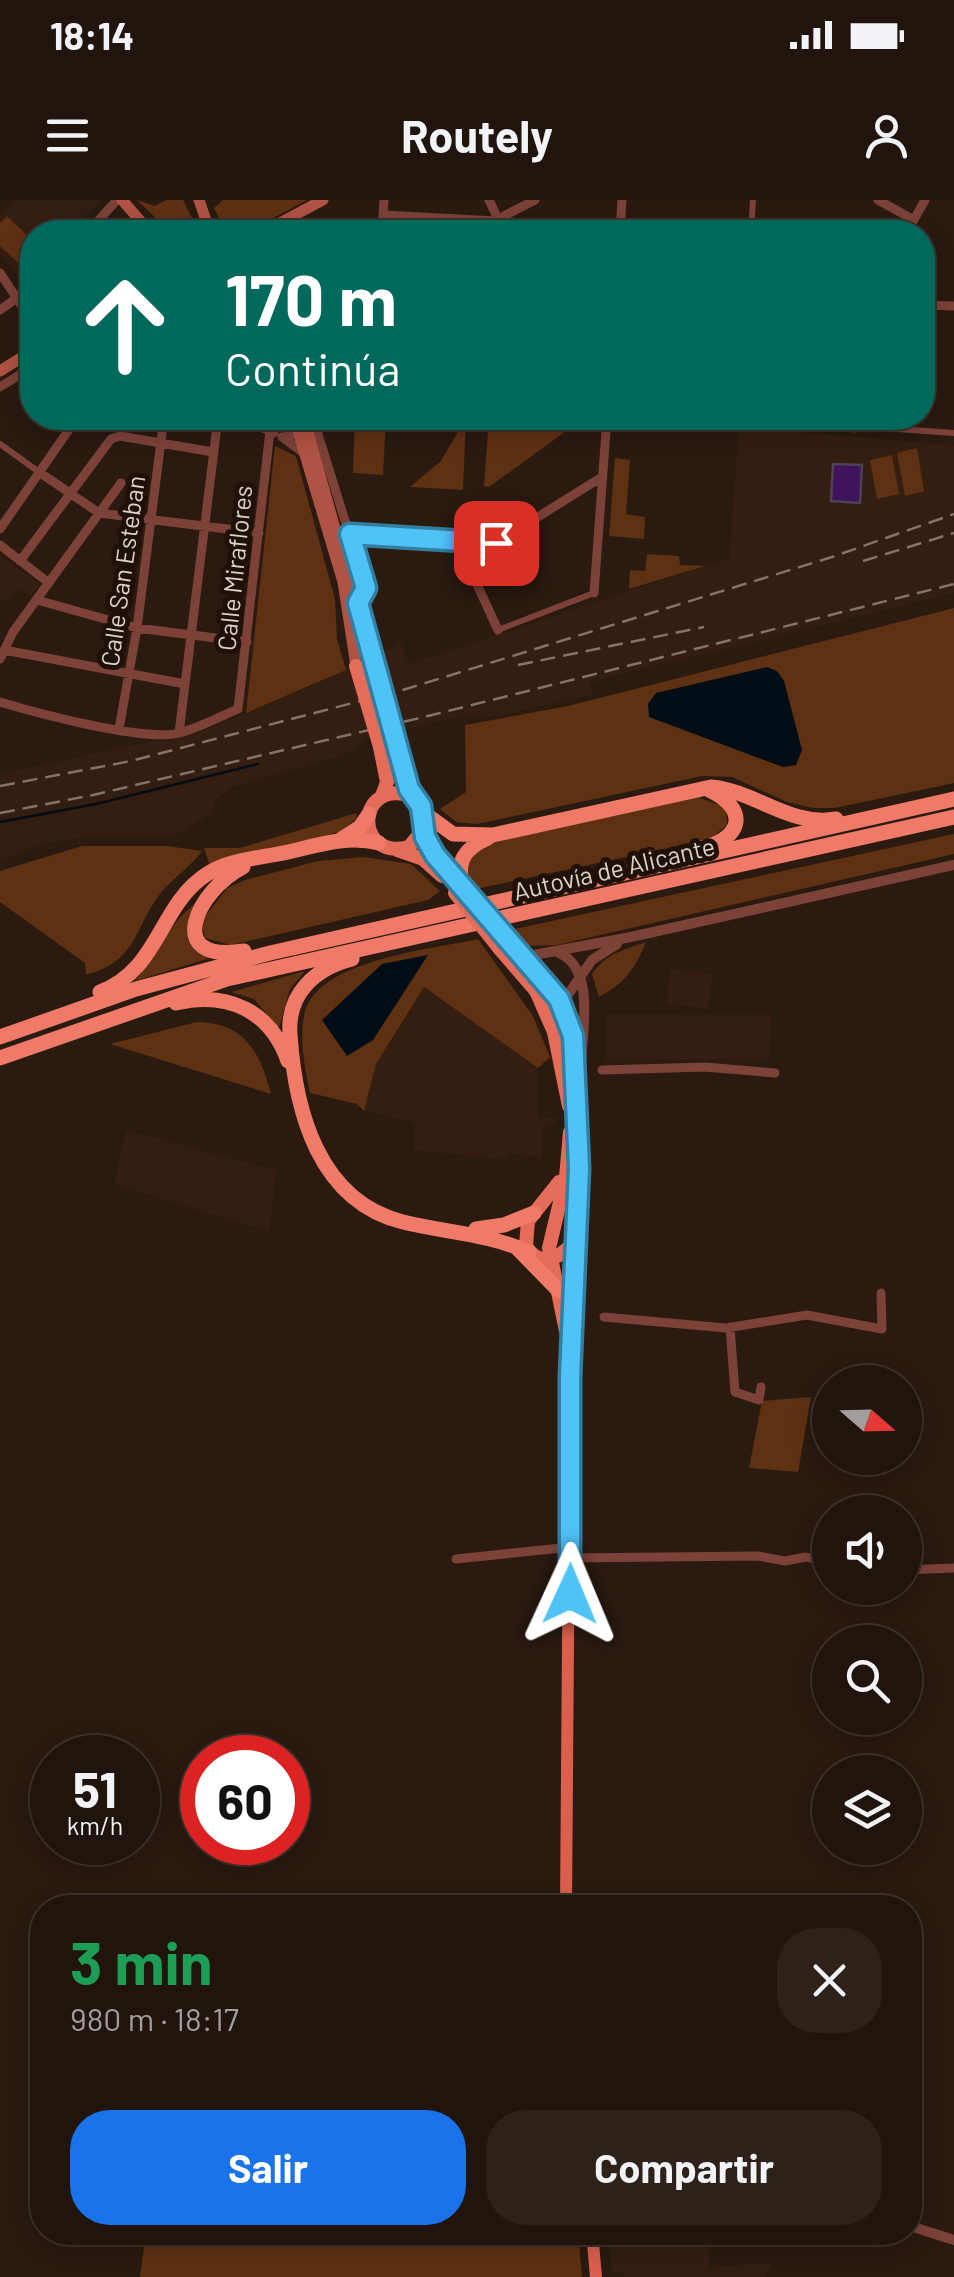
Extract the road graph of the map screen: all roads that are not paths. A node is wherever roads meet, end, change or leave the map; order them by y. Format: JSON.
{"nodes":[{"id":1,"x":323,"y":200,"type":"edge"},
{"id":2,"x":384,"y":200,"type":"edge"},
{"id":3,"x":535,"y":200,"type":"edge"},
{"id":4,"x":878,"y":200,"type":"edge"},
{"id":5,"x":926,"y":200,"type":"edge"},
{"id":6,"x":120,"y":203,"type":"edge"},
{"id":7,"x":383,"y":215,"type":"junction"},
{"id":8,"x":293,"y":216,"type":"junction"},
{"id":9,"x":101,"y":220,"type":"edge"},
{"id":10,"x":286,"y":220,"type":"edge"},
{"id":11,"x":292,"y":220,"type":"edge"},
{"id":12,"x":383,"y":220,"type":"edge"},
{"id":13,"x":446,"y":220,"type":"edge"},
{"id":14,"x":502,"y":220,"type":"edge"},
{"id":15,"x":914,"y":220,"type":"joint"},
{"id":16,"x":0,"y":273,"type":"edge"},
{"id":17,"x":18,"y":300,"type":"junction"},
{"id":18,"x":20,"y":303,"type":"edge"},
{"id":19,"x":0,"y":310,"type":"edge"},
{"id":20,"x":69,"y":430,"type":"edge"},
{"id":21,"x":162,"y":430,"type":"edge"},
{"id":22,"x":216,"y":430,"type":"edge"},
{"id":23,"x":295,"y":430,"type":"edge"},
{"id":24,"x":300,"y":430,"type":"edge"},
{"id":25,"x":301,"y":430,"type":"edge"},
{"id":26,"x":318,"y":430,"type":"edge"},
{"id":27,"x":605,"y":430,"type":"edge"},
{"id":28,"x":924,"y":430,"type":"edge"},
{"id":29,"x":270,"y":431,"type":"joint"},
{"id":30,"x":954,"y":433,"type":"edge"},
{"id":31,"x":282,"y":437,"type":"junction"},
{"id":32,"x":160,"y":443,"type":"junction"},
{"id":33,"x":0,"y":444,"type":"edge"},
{"id":34,"x":213,"y":452,"type":"junction"},
{"id":35,"x":304,"y":453,"type":"junction"},
{"id":36,"x":39,"y":472,"type":"junction"},
{"id":37,"x":602,"y":477,"type":"junction"},
{"id":38,"x":121,"y":483,"type":"dead end"},
{"id":39,"x":70,"y":494,"type":"junction"},
{"id":40,"x":99,"y":514,"type":"junction"},
{"id":41,"x":150,"y":521,"type":"junction"},
{"id":42,"x":204,"y":526,"type":"junction"},
{"id":43,"x":0,"y":528,"type":"edge"},
{"id":44,"x":259,"y":533,"type":"junction"},
{"id":45,"x":350,"y":534,"type":"junction"},
{"id":46,"x":457,"y":540,"type":"junction"},
{"id":47,"x":496,"y":543,"type":"junction"},
{"id":48,"x":0,"y":545,"type":"edge"},
{"id":49,"x":20,"y":561,"type":"junction"},
{"id":50,"x":467,"y":561,"type":"junction"},
{"id":51,"x":50,"y":583,"type":"junction"},
{"id":52,"x":594,"y":593,"type":"joint"},
{"id":53,"x":37,"y":600,"type":"junction"},
{"id":54,"x":358,"y":603,"type":"junction"},
{"id":55,"x":0,"y":626,"type":"edge"},
{"id":56,"x":138,"y":628,"type":"junction"},
{"id":57,"x":498,"y":630,"type":"joint"},
{"id":58,"x":12,"y":632,"type":"junction"},
{"id":59,"x":191,"y":635,"type":"junction"},
{"id":60,"x":247,"y":642,"type":"junction"},
{"id":61,"x":2,"y":654,"type":"edge"},
{"id":62,"x":372,"y":660,"type":"joint"},
{"id":63,"x":356,"y":666,"type":"joint"},
{"id":64,"x":130,"y":674,"type":"junction"},
{"id":65,"x":185,"y":684,"type":"junction"},
{"id":66,"x":0,"y":702,"type":"edge"},
{"id":67,"x":120,"y":728,"type":"junction"},
{"id":68,"x":179,"y":733,"type":"junction"},
{"id":69,"x":706,"y":788,"type":"junction"},
{"id":70,"x":382,"y":796,"type":"junction"},
{"id":71,"x":414,"y":797,"type":"junction"},
{"id":72,"x":954,"y":799,"type":"edge"},
{"id":73,"x":369,"y":814,"type":"junction"},
{"id":74,"x":874,"y":816,"type":"junction"},
{"id":75,"x":954,"y":817,"type":"edge"},
{"id":76,"x":424,"y":821,"type":"junction"},
{"id":77,"x":494,"y":835,"type":"junction"},
{"id":78,"x":336,"y":841,"type":"junction"},
{"id":79,"x":379,"y":843,"type":"junction"},
{"id":80,"x":396,"y":849,"type":"junction"},
{"id":81,"x":265,"y":858,"type":"junction"},
{"id":82,"x":655,"y":864,"type":"junction"},
{"id":83,"x":954,"y":865,"type":"edge"},
{"id":84,"x":459,"y":891,"type":"junction"},
{"id":85,"x":631,"y":937,"type":"junction"},
{"id":86,"x":398,"y":942,"type":"junction"},
{"id":87,"x":505,"y":947,"type":"junction"},
{"id":88,"x":270,"y":953,"type":"junction"},
{"id":89,"x":552,"y":953,"type":"junction"},
{"id":90,"x":523,"y":957,"type":"junction"},
{"id":91,"x":535,"y":968,"type":"junction"},
{"id":92,"x":582,"y":979,"type":"junction"},
{"id":93,"x":536,"y":991,"type":"junction"},
{"id":94,"x":559,"y":999,"type":"junction"},
{"id":95,"x":142,"y":1007,"type":"junction"},
{"id":96,"x":58,"y":1016,"type":"junction"},
{"id":97,"x":0,"y":1037,"type":"edge"},
{"id":98,"x":0,"y":1058,"type":"edge"},
{"id":99,"x":602,"y":1070,"type":"dead end"},
{"id":100,"x":775,"y":1072,"type":"dead end"},
{"id":101,"x":296,"y":1087,"type":"junction"},
{"id":102,"x":578,"y":1106,"type":"junction"},
{"id":103,"x":568,"y":1164,"type":"junction"},
{"id":104,"x":534,"y":1213,"type":"junction"},
{"id":105,"x":555,"y":1213,"type":"junction"},
{"id":106,"x":462,"y":1230,"type":"junction"},
{"id":107,"x":577,"y":1235,"type":"junction"},
{"id":108,"x":522,"y":1249,"type":"junction"},
{"id":109,"x":550,"y":1260,"type":"junction"},
{"id":110,"x":559,"y":1292,"type":"junction"},
{"id":111,"x":880,"y":1294,"type":"dead end"},
{"id":112,"x":604,"y":1316,"type":"dead end"},
{"id":113,"x":730,"y":1328,"type":"junction"},
{"id":114,"x":570,"y":1377,"type":"junction"},
{"id":115,"x":761,"y":1387,"type":"dead end"},
{"id":116,"x":570,"y":1553,"type":"junction"},
{"id":117,"x":812,"y":1558,"type":"edge"},
{"id":118,"x":456,"y":1559,"type":"dead end"},
{"id":119,"x":954,"y":1568,"type":"edge"},
{"id":120,"x":922,"y":1569,"type":"edge"},
{"id":121,"x":566,"y":1895,"type":"edge"},
{"id":122,"x":922,"y":2230,"type":"edge"},
{"id":123,"x":954,"y":2240,"type":"edge"},
{"id":124,"x":593,"y":2245,"type":"edge"},
{"id":125,"x":596,"y":2277,"type":"edge"}],
"edges":[{"from":1,"to":8,"type":"main road"},
{"from":2,"to":7,"type":"street"},
{"from":3,"to":14,"type":"street"},
{"from":4,"to":15,"type":"street"},
{"from":5,"to":15,"type":"street"},
{"from":6,"to":9,"type":"street"},
{"from":7,"to":12,"type":"street"},
{"from":7,"to":13,"type":"street"},
{"from":8,"to":10,"type":"main road"},
{"from":8,"to":11,"type":"street"},
{"from":16,"to":17,"type":"street"},
{"from":17,"to":18,"type":"street"},
{"from":17,"to":19,"type":"street"},
{"from":20,"to":36,"type":"street"},
{"from":21,"to":32,"type":"street","name":"Calle San Esteban"},
{"from":22,"to":34,"type":"street"},
{"from":23,"to":31,"type":"street"},
{"from":24,"to":35,"type":"main road"},
{"from":25,"to":54,"type":"main road"},
{"from":26,"to":45,"type":"street"},
{"from":27,"to":37,"type":"street"},
{"from":28,"to":30,"type":"street"},
{"from":29,"to":31,"type":"street"},
{"from":29,"to":44,"type":"street","name":"Calle Miraflores"},
{"from":31,"to":35,"type":"street"},
{"from":32,"to":34,"type":"street"},
{"from":32,"to":39,"type":"street"},
{"from":32,"to":41,"type":"street","name":"Calle San Esteban"},
{"from":33,"to":36,"type":"street"},
{"from":34,"to":42,"type":"street"},
{"from":35,"to":63,"type":"main road"},
{"from":36,"to":39,"type":"street"},
{"from":36,"to":43,"type":"street"},
{"from":37,"to":47,"type":"street"},
{"from":37,"to":52,"type":"street"},
{"from":38,"to":40,"type":"street"},
{"from":39,"to":40,"type":"street"},
{"from":39,"to":49,"type":"street"},
{"from":40,"to":41,"type":"street"},
{"from":40,"to":51,"type":"street"},
{"from":41,"to":42,"type":"street"},
{"from":41,"to":56,"type":"street","name":"Calle San Esteban"},
{"from":42,"to":44,"type":"street"},
{"from":42,"to":59,"type":"street"},
{"from":44,"to":60,"type":"street","name":"Calle Miraflores"},
{"from":45,"to":46,"type":"street"},
{"from":45,"to":54,"type":"street"},
{"from":46,"to":47,"type":"street"},
{"from":46,"to":50,"type":"street"},
{"from":47,"to":50,"type":"street"},
{"from":48,"to":49,"type":"street"},
{"from":49,"to":51,"type":"street"},
{"from":50,"to":57,"type":"street"},
{"from":51,"to":53,"type":"street"},
{"from":52,"to":57,"type":"street"},
{"from":53,"to":56,"type":"street"},
{"from":53,"to":58,"type":"street"},
{"from":54,"to":62,"type":"main road"},
{"from":55,"to":58,"type":"street"},
{"from":56,"to":59,"type":"street"},
{"from":56,"to":64,"type":"street","name":"Calle San Esteban"},
{"from":58,"to":61,"type":"street"},
{"from":59,"to":60,"type":"street"},
{"from":59,"to":65,"type":"street"},
{"from":60,"to":68,"type":"street","name":"Calle Miraflores"},
{"from":61,"to":64,"type":"street"},
{"from":62,"to":71,"type":"highway","bridge":true},
{"from":63,"to":70,"type":"highway","bridge":true},
{"from":64,"to":65,"type":"street"},
{"from":64,"to":67,"type":"street","name":"Calle San Esteban"},
{"from":65,"to":68,"type":"street"},
{"from":66,"to":67,"type":"street"},
{"from":67,"to":68,"type":"street"},
{"from":69,"to":74,"type":"highway"},
{"from":69,"to":77,"type":"highway"},
{"from":69,"to":82,"type":"highway"},
{"from":70,"to":71,"type":"highway"},
{"from":70,"to":73,"type":"highway"},
{"from":71,"to":76,"type":"highway"},
{"from":72,"to":74,"type":"highway","name":"Autovía de Alicante"},
{"from":73,"to":78,"type":"highway"},
{"from":73,"to":79,"type":"highway"},
{"from":74,"to":82,"type":"highway","name":"Autovía de Alicante"},
{"from":75,"to":86,"type":"highway","name":"Autovía de Alicante"},
{"from":76,"to":77,"type":"highway"},
{"from":76,"to":80,"type":"highway"},
{"from":76,"to":84,"type":"highway"},
{"from":77,"to":84,"type":"highway"},
{"from":78,"to":79,"type":"highway"},
{"from":78,"to":81,"type":"highway"},
{"from":79,"to":80,"type":"highway"},
{"from":80,"to":84,"type":"highway"},
{"from":81,"to":88,"type":"highway"},
{"from":81,"to":96,"type":"highway"},
{"from":82,"to":88,"type":"highway","name":"Autovía de Alicante"},
{"from":83,"to":85,"type":"street"},
{"from":84,"to":87,"type":"highway","bridge":true},
{"from":85,"to":89,"type":"street"},
{"from":85,"to":92,"type":"street"},
{"from":86,"to":95,"type":"highway","name":"Autovía de Alicante"},
{"from":86,"to":101,"type":"highway"},
{"from":87,"to":90,"type":"highway"},
{"from":87,"to":93,"type":"highway"},
{"from":88,"to":96,"type":"highway","name":"Autovía de Alicante"},
{"from":89,"to":90,"type":"street"},
{"from":89,"to":91,"type":"street"},
{"from":89,"to":92,"type":"street"},
{"from":90,"to":91,"type":"highway"},
{"from":91,"to":93,"type":"street"},
{"from":91,"to":94,"type":"highway"},
{"from":92,"to":94,"type":"street"},
{"from":92,"to":102,"type":"street"},
{"from":93,"to":94,"type":"street"},
{"from":93,"to":103,"type":"highway"},
{"from":94,"to":102,"type":"highway"},
{"from":95,"to":98,"type":"highway","name":"Autovía de Alicante"},
{"from":95,"to":101,"type":"highway"},
{"from":96,"to":97,"type":"highway","name":"Autovía de Alicante"},
{"from":99,"to":100,"type":"street"},
{"from":101,"to":106,"type":"highway"},
{"from":102,"to":107,"type":"highway"},
{"from":103,"to":104,"type":"highway"},
{"from":103,"to":105,"type":"highway"},
{"from":104,"to":105,"type":"highway"},
{"from":104,"to":106,"type":"highway"},
{"from":104,"to":108,"type":"highway"},
{"from":105,"to":107,"type":"highway"},
{"from":105,"to":109,"type":"highway"},
{"from":106,"to":108,"type":"highway"},
{"from":107,"to":109,"type":"highway"},
{"from":107,"to":114,"type":"highway"},
{"from":108,"to":109,"type":"highway"},
{"from":108,"to":110,"type":"highway"},
{"from":109,"to":110,"type":"highway"},
{"from":110,"to":114,"type":"highway"},
{"from":111,"to":113,"type":"street"},
{"from":112,"to":113,"type":"street"},
{"from":113,"to":115,"type":"street"},
{"from":114,"to":116,"type":"main road"},
{"from":116,"to":117,"type":"street"},
{"from":116,"to":118,"type":"street"},
{"from":116,"to":121,"type":"main road"},
{"from":119,"to":120,"type":"street"},
{"from":122,"to":123,"type":"street"},
{"from":124,"to":125,"type":"main road"}]}
